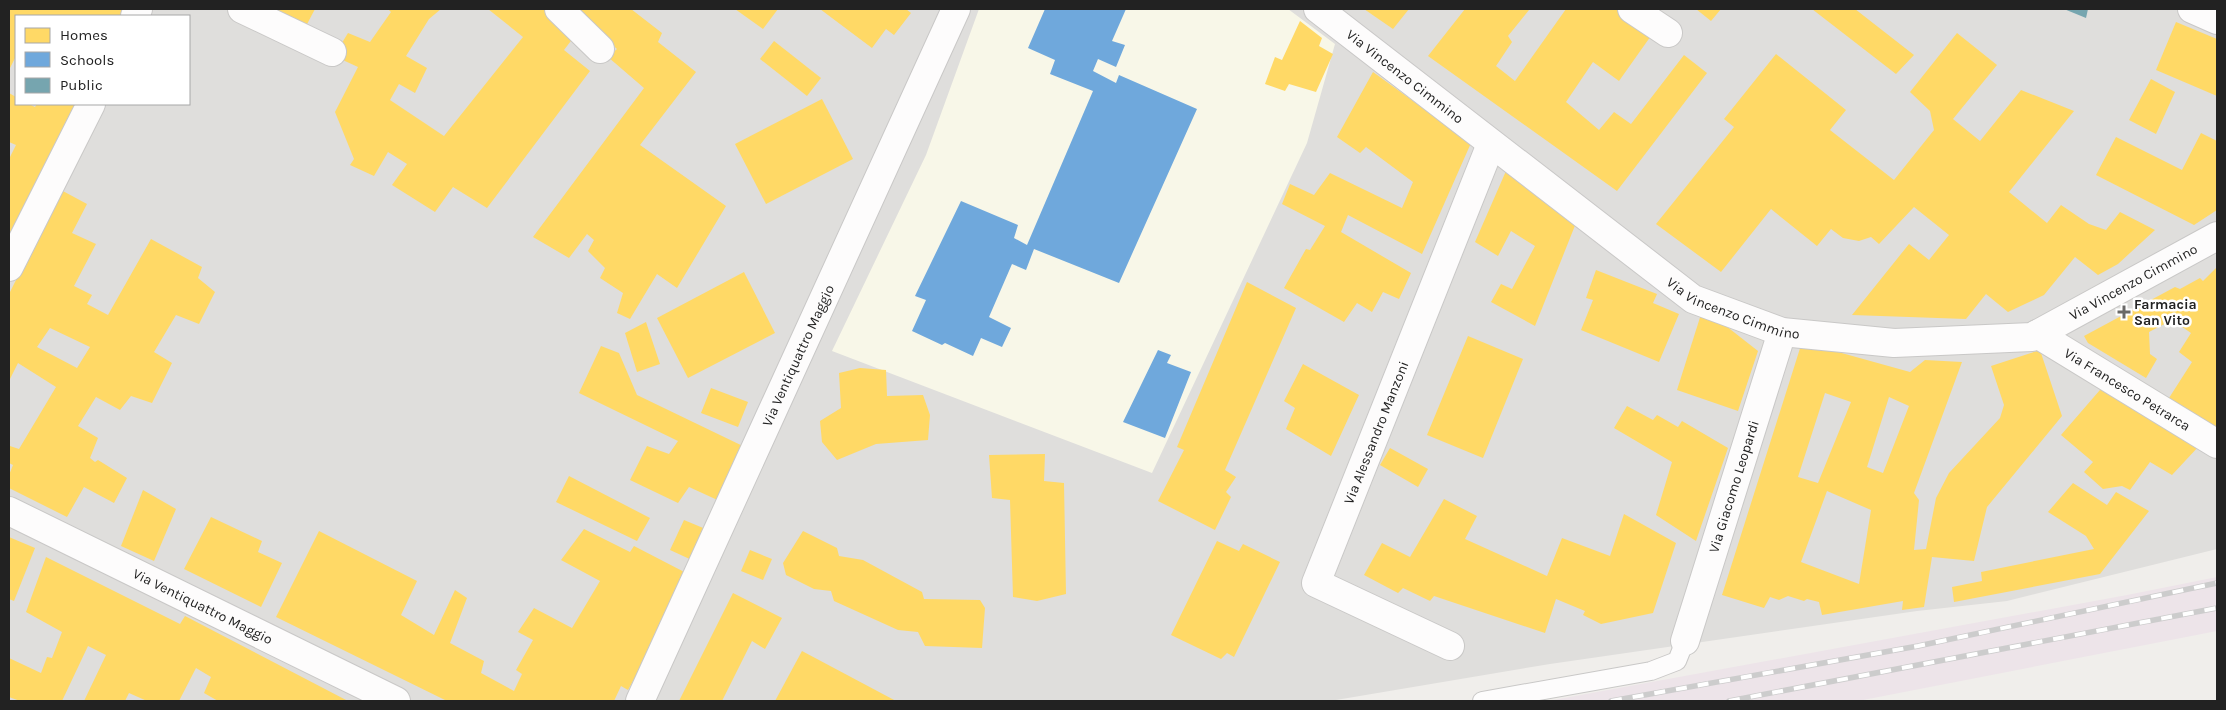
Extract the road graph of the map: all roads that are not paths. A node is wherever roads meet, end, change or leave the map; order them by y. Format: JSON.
{"nodes":[{"id":1,"x":242,"y":9,"type":"edge"},
{"id":2,"x":559,"y":9,"type":"edge"},
{"id":3,"x":956,"y":9,"type":"edge"},
{"id":4,"x":1318,"y":9,"type":"edge"},
{"id":5,"x":1632,"y":9,"type":"edge"},
{"id":6,"x":2192,"y":9,"type":"edge"},
{"id":7,"x":2217,"y":20,"type":"edge"},
{"id":8,"x":1668,"y":33,"type":"dead end"},
{"id":9,"x":600,"y":49,"type":"dead end"},
{"id":10,"x":332,"y":52,"type":"dead end"},
{"id":11,"x":90,"y":105,"type":"edge"},
{"id":12,"x":1490,"y":144,"type":"junction"},
{"id":13,"x":2217,"y":236,"type":"edge"},
{"id":14,"x":9,"y":267,"type":"edge"},
{"id":15,"x":1782,"y":332,"type":"junction"},
{"id":16,"x":2037,"y":334,"type":"junction"},
{"id":17,"x":2217,"y":444,"type":"edge"},
{"id":18,"x":9,"y":511,"type":"edge"},
{"id":19,"x":1685,"y":641,"type":"joint"},
{"id":20,"x":1450,"y":646,"type":"dead end"},
{"id":21,"x":396,"y":701,"type":"edge"},
{"id":22,"x":640,"y":701,"type":"edge"},
{"id":23,"x":1482,"y":701,"type":"edge"}],
"edges":[{"from":1,"to":10,"type":"street"},
{"from":2,"to":9,"type":"street"},
{"from":3,"to":22,"type":"street","name":"Via Ventiquattro Maggio"},
{"from":4,"to":12,"type":"street","name":"Via Vincenzo Cimmino"},
{"from":5,"to":8,"type":"street"},
{"from":6,"to":7,"type":"street"},
{"from":11,"to":14,"type":"street"},
{"from":12,"to":15,"type":"street","name":"Via Vincenzo Cimmino"},
{"from":12,"to":20,"type":"street","name":"Via Alessandro Manzoni"},
{"from":13,"to":16,"type":"street","name":"Via Vincenzo Cimmino"},
{"from":15,"to":16,"type":"street","name":"Via Vincenzo Cimmino"},
{"from":15,"to":19,"type":"street","name":"Via Giacomo Leopardi"},
{"from":16,"to":17,"type":"street","name":"Via Francesco Petrarca"},
{"from":18,"to":21,"type":"street","name":"Via Ventiquattro Maggio"},
{"from":19,"to":23,"type":"lane"}]}
